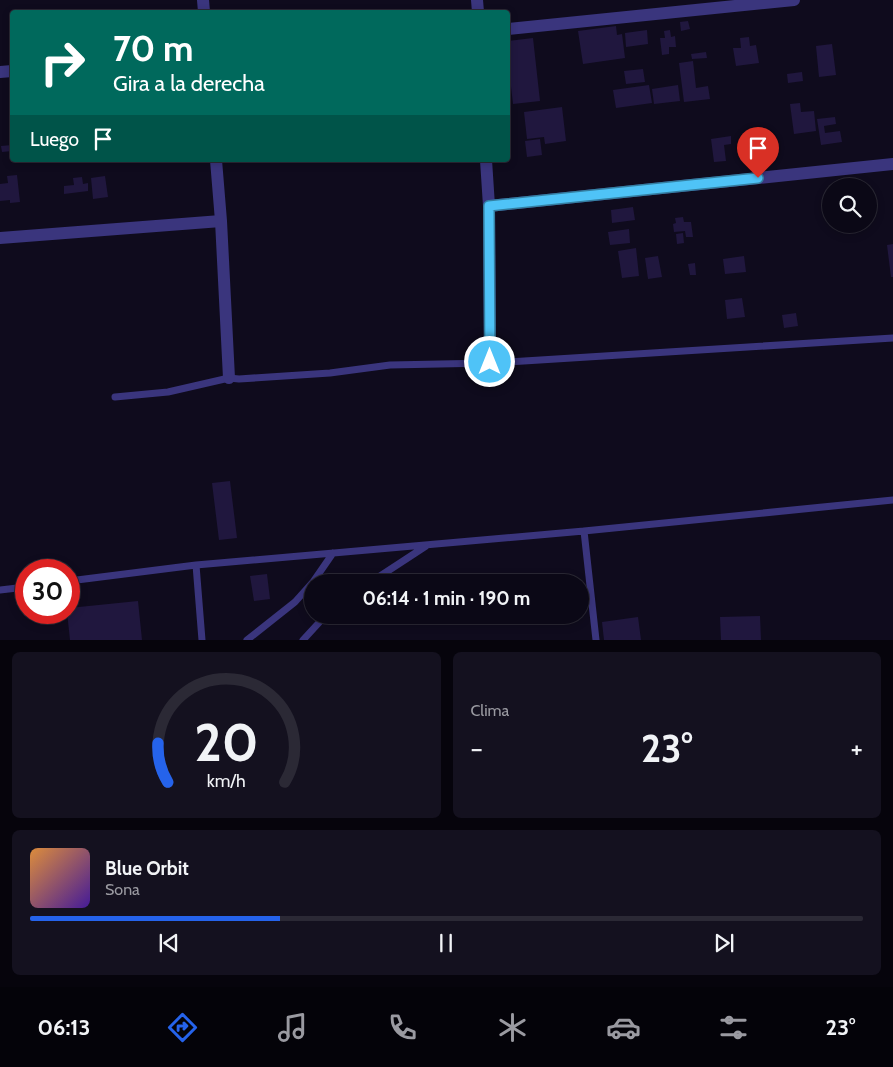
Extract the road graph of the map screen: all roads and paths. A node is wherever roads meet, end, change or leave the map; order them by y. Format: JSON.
{"nodes":[{"id":1,"x":794,"y":0,"type":"edge"},
{"id":2,"x":510,"y":28,"type":"edge"},
{"id":3,"x":216,"y":162,"type":"edge"},
{"id":4,"x":486,"y":162,"type":"edge"},
{"id":5,"x":893,"y":164,"type":"edge"},
{"id":6,"x":489,"y":206,"type":"junction"},
{"id":7,"x":221,"y":221,"type":"junction"},
{"id":8,"x":0,"y":238,"type":"edge"},
{"id":9,"x":893,"y":338,"type":"edge"},
{"id":10,"x":490,"y":362,"type":"junction"},
{"id":11,"x":229,"y":378,"type":"junction"},
{"id":12,"x":114,"y":397,"type":"dead end"},
{"id":13,"x":893,"y":500,"type":"edge"},
{"id":14,"x":584,"y":531,"type":"junction"},
{"id":15,"x":429,"y":544,"type":"junction"},
{"id":16,"x":333,"y":553,"type":"junction"},
{"id":17,"x":196,"y":565,"type":"junction"},
{"id":18,"x":319,"y":574,"type":"edge"},
{"id":19,"x":383,"y":574,"type":"edge"},
{"id":20,"x":80,"y":580,"type":"edge"},
{"id":21,"x":15,"y":588,"type":"edge"},
{"id":22,"x":0,"y":590,"type":"edge"},
{"id":23,"x":304,"y":592,"type":"edge"},
{"id":24,"x":317,"y":624,"type":"edge"},
{"id":25,"x":202,"y":640,"type":"edge"},
{"id":26,"x":247,"y":640,"type":"edge"},
{"id":27,"x":302,"y":640,"type":"edge"},
{"id":28,"x":596,"y":640,"type":"edge"}],
"edges":[{"from":1,"to":2,"type":"street"},
{"from":3,"to":7,"type":"street"},
{"from":4,"to":6,"type":"street"},
{"from":5,"to":6,"type":"street"},
{"from":6,"to":10,"type":"street"},
{"from":7,"to":8,"type":"street"},
{"from":7,"to":11,"type":"street"},
{"from":9,"to":10,"type":"lane"},
{"from":10,"to":11,"type":"lane"},
{"from":11,"to":12,"type":"lane"},
{"from":13,"to":14,"type":"lane"},
{"from":14,"to":15,"type":"lane"},
{"from":14,"to":28,"type":"lane"},
{"from":15,"to":16,"type":"lane"},
{"from":15,"to":19,"type":"lane"},
{"from":16,"to":17,"type":"lane"},
{"from":16,"to":18,"type":"lane"},
{"from":17,"to":20,"type":"lane"},
{"from":17,"to":25,"type":"lane"},
{"from":21,"to":22,"type":"lane"},
{"from":23,"to":26,"type":"lane"},
{"from":24,"to":27,"type":"lane"}]}
